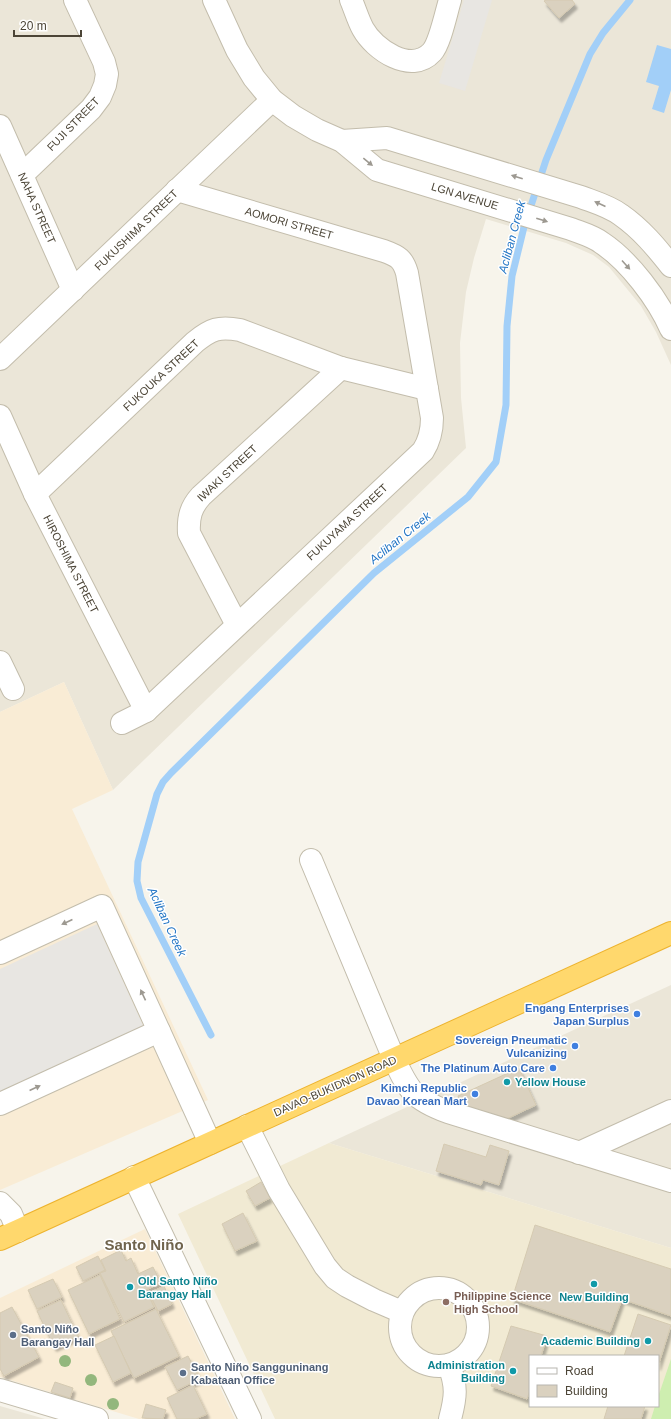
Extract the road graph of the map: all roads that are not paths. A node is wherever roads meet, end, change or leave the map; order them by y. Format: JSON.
{"nodes":[{"id":1,"x":75,"y":0,"type":"edge"},
{"id":2,"x":214,"y":0,"type":"edge"},
{"id":3,"x":351,"y":0,"type":"edge"},
{"id":4,"x":450,"y":0,"type":"edge"},
{"id":5,"x":272,"y":100,"type":"junction"},
{"id":6,"x":0,"y":126,"type":"edge"},
{"id":7,"x":342,"y":141,"type":"junction"},
{"id":8,"x":22,"y":175,"type":"junction"},
{"id":9,"x":177,"y":190,"type":"junction"},
{"id":10,"x":620,"y":214,"type":"junction"},
{"id":11,"x":601,"y":242,"type":"junction"},
{"id":12,"x":399,"y":258,"type":"joint"},
{"id":13,"x":671,"y":266,"type":"edge"},
{"id":14,"x":73,"y":290,"type":"junction"},
{"id":15,"x":671,"y":329,"type":"edge"},
{"id":16,"x":0,"y":359,"type":"edge"},
{"id":17,"x":341,"y":368,"type":"junction"},
{"id":18,"x":426,"y":389,"type":"junction"},
{"id":19,"x":0,"y":416,"type":"edge"},
{"id":20,"x":35,"y":494,"type":"junction"},
{"id":21,"x":237,"y":626,"type":"junction"},
{"id":22,"x":0,"y":662,"type":"edge"},
{"id":23,"x":13,"y":689,"type":"dead end"},
{"id":24,"x":146,"y":711,"type":"junction"},
{"id":25,"x":122,"y":723,"type":"dead end"},
{"id":26,"x":311,"y":860,"type":"dead end"},
{"id":27,"x":671,"y":934,"type":"edge"},
{"id":28,"x":0,"y":953,"type":"edge"},
{"id":29,"x":159,"y":1031,"type":"junction"},
{"id":30,"x":394,"y":1059,"type":"junction"},
{"id":31,"x":0,"y":1104,"type":"edge"},
{"id":32,"x":671,"y":1111,"type":"edge"},
{"id":33,"x":247,"y":1126,"type":"junction"},
{"id":34,"x":210,"y":1142,"type":"junction"},
{"id":35,"x":579,"y":1153,"type":"junction"},
{"id":36,"x":134,"y":1177,"type":"junction"},
{"id":37,"x":671,"y":1181,"type":"edge"},
{"id":38,"x":0,"y":1203,"type":"edge"},
{"id":39,"x":9,"y":1235,"type":"edge"},
{"id":40,"x":402,"y":1312,"type":"junction"},
{"id":41,"x":448,"y":1364,"type":"junction"},
{"id":42,"x":0,"y":1390,"type":"edge"},
{"id":43,"x":97,"y":1419,"type":"edge"},
{"id":44,"x":250,"y":1419,"type":"edge"},
{"id":45,"x":450,"y":1419,"type":"edge"}],
"edges":[{"from":1,"to":8,"type":"street","name":"FUJI STREET"},
{"from":2,"to":5,"type":"street","name":"LGN AVENUE"},
{"from":3,"to":4,"type":"street"},
{"from":5,"to":7,"type":"street","name":"LGN AVENUE"},
{"from":5,"to":9,"type":"street","name":"FUKUSHIMA STREET"},
{"from":6,"to":8,"type":"street","name":"NAHA STREET"},
{"from":10,"to":7,"type":"street","name":"LGN AVENUE","one_way":true},
{"from":7,"to":11,"type":"street","name":"LGN AVENUE","one_way":true},
{"from":8,"to":14,"type":"street","name":"NAHA STREET"},
{"from":9,"to":12,"type":"street","name":"AOMORI STREET"},
{"from":9,"to":14,"type":"street","name":"FUKUSHIMA STREET"},
{"from":10,"to":11,"type":"street"},
{"from":10,"to":13,"type":"street","name":"LGN AVENUE"},
{"from":11,"to":15,"type":"street","name":"LGN AVENUE","one_way":true},
{"from":12,"to":18,"type":"street","name":"FUKUYAMA STREET"},
{"from":14,"to":16,"type":"street","name":"FUKUSHIMA STREET"},
{"from":17,"to":18,"type":"street","name":"FUKOUKA STREET"},
{"from":17,"to":20,"type":"street","name":"FUKOUKA STREET"},
{"from":17,"to":21,"type":"street","name":"IWAKI STREET"},
{"from":18,"to":21,"type":"street","name":"FUKUYAMA STREET"},
{"from":19,"to":20,"type":"street","name":"HIROSHIMA STREET"},
{"from":20,"to":24,"type":"street","name":"HIROSHIMA STREET"},
{"from":21,"to":24,"type":"street","name":"FUKUYAMA STREET"},
{"from":22,"to":23,"type":"street"},
{"from":24,"to":25,"type":"street","name":"FUKUYAMA STREET"},
{"from":26,"to":30,"type":"street"},
{"from":27,"to":30,"type":"highway","name":"DAVAO-BUKIDNON ROAD"},
{"from":29,"to":28,"type":"street","one_way":true},
{"from":31,"to":29,"type":"street","one_way":true},
{"from":29,"to":34,"type":"street"},
{"from":30,"to":33,"type":"highway","name":"DAVAO-BUKIDNON ROAD"},
{"from":30,"to":35,"type":"street"},
{"from":32,"to":35,"type":"street"},
{"from":33,"to":34,"type":"highway","name":"DAVAO-BUKIDNON ROAD"},
{"from":33,"to":40,"type":"street"},
{"from":34,"to":36,"type":"highway","name":"DAVAO-BUKIDNON ROAD"},
{"from":35,"to":37,"type":"street"},
{"from":36,"to":39,"type":"highway","name":"DAVAO-BUKIDNON ROAD"},
{"from":36,"to":44,"type":"street"},
{"from":38,"to":39,"type":"street"},
{"from":40,"to":41,"type":"street"},
{"from":40,"to":41,"type":"street"},
{"from":41,"to":45,"type":"street"},
{"from":42,"to":43,"type":"street"}]}
